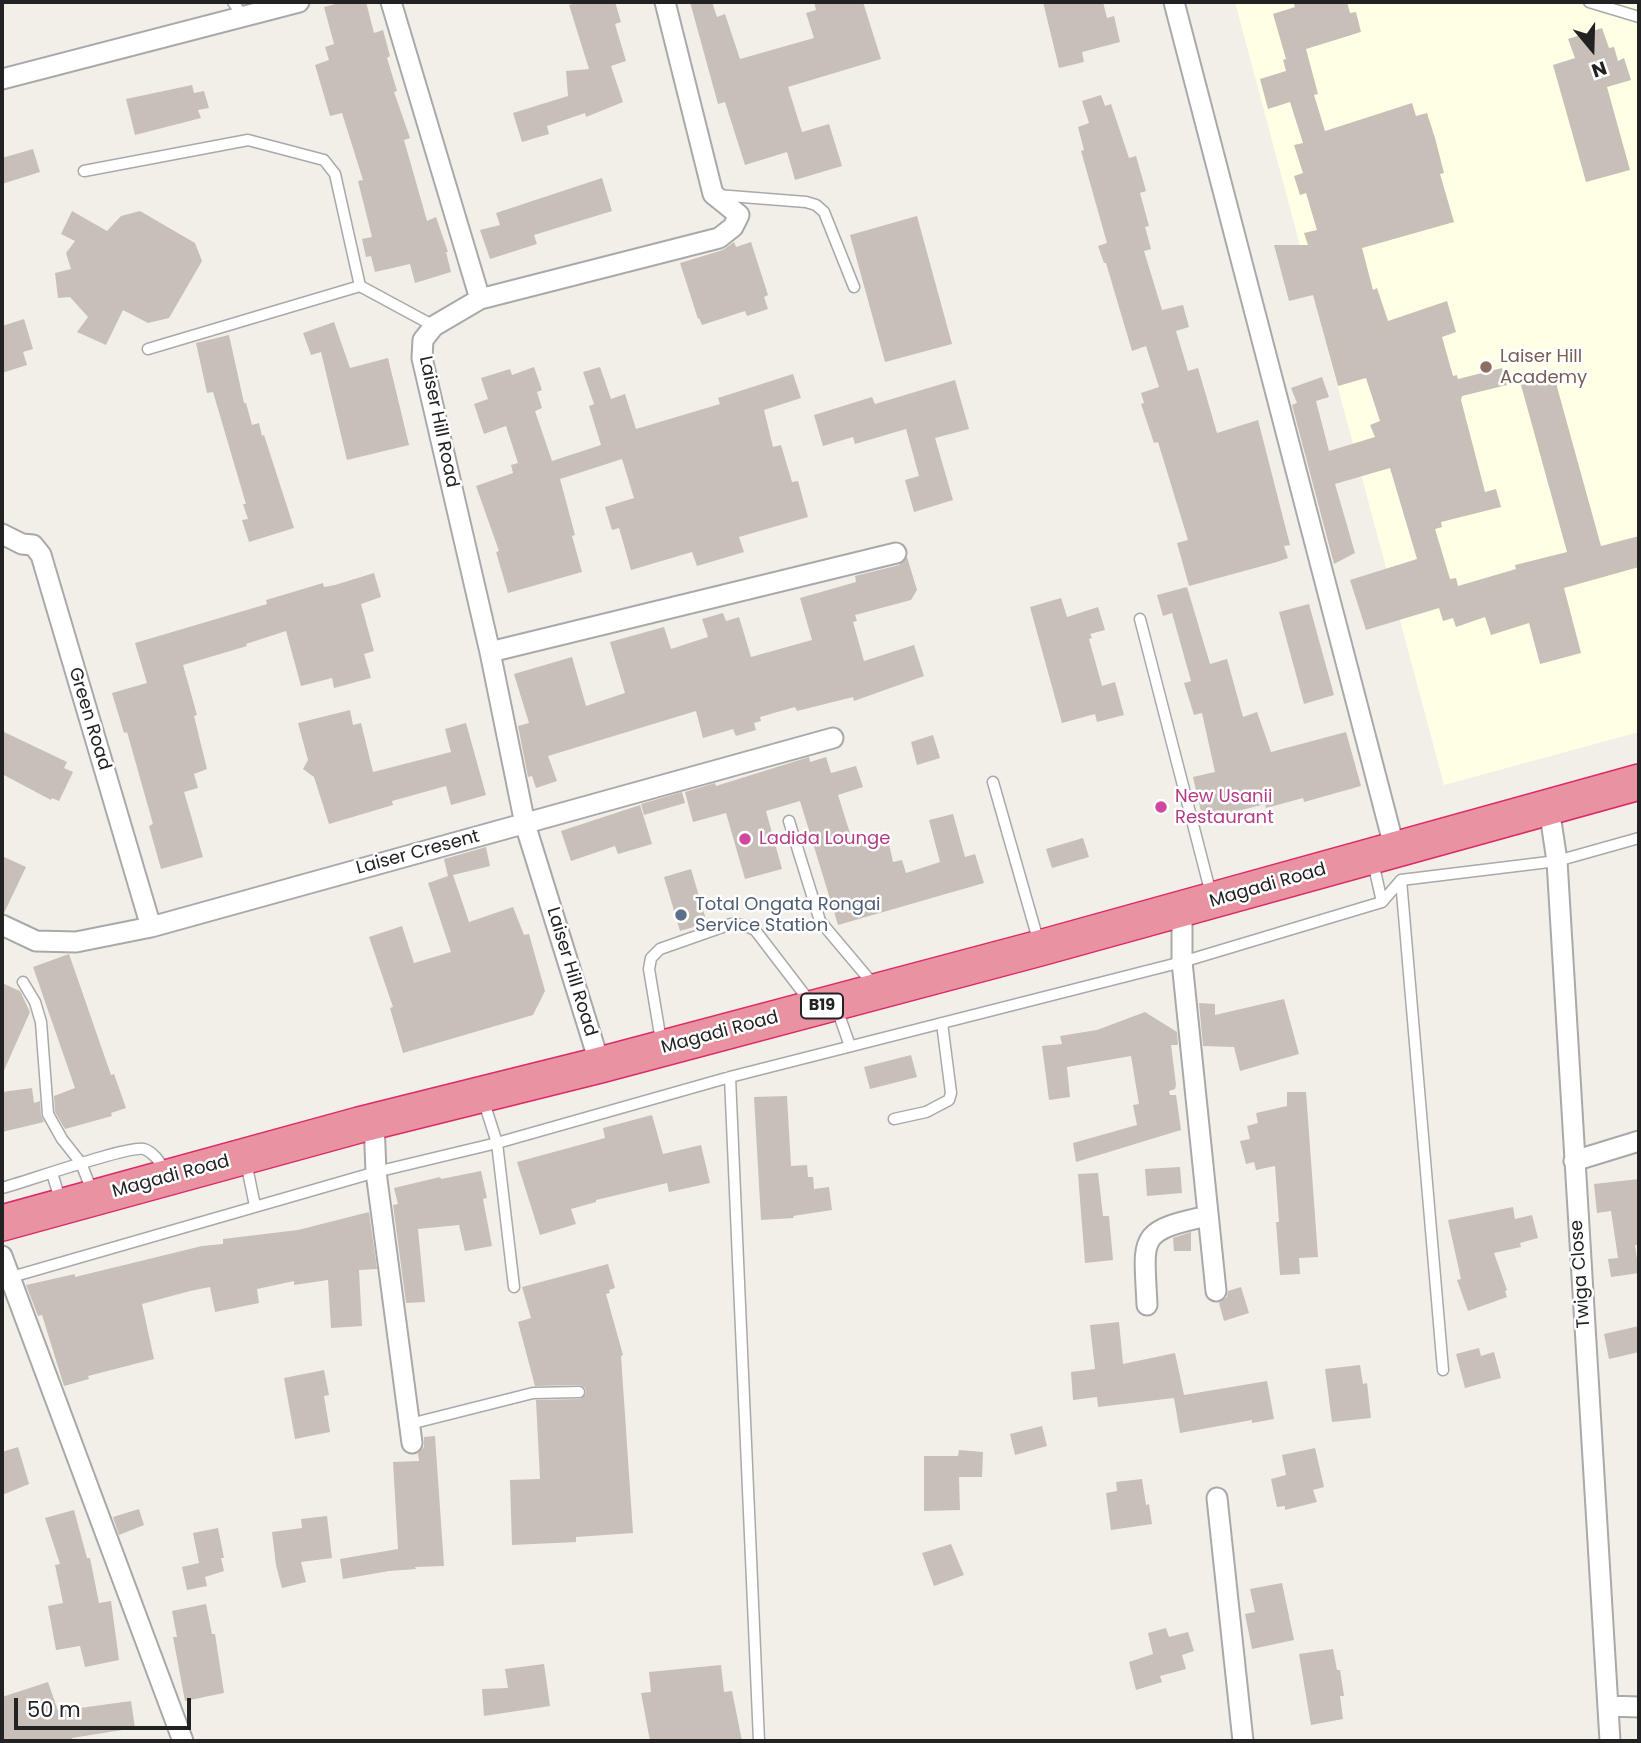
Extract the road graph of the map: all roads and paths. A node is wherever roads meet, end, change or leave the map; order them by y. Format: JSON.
{"nodes":[{"id":1,"x":299,"y":2,"type":"edge"},
{"id":2,"x":391,"y":2,"type":"edge"},
{"id":3,"x":666,"y":2,"type":"edge"},
{"id":4,"x":1174,"y":2,"type":"edge"},
{"id":5,"x":1589,"y":2,"type":"edge"},
{"id":6,"x":238,"y":9,"type":"edge"},
{"id":7,"x":1639,"y":17,"type":"edge"},
{"id":8,"x":2,"y":79,"type":"edge"},
{"id":9,"x":84,"y":171,"type":"dead end"},
{"id":10,"x":713,"y":194,"type":"junction"},
{"id":11,"x":360,"y":286,"type":"junction"},
{"id":12,"x":854,"y":287,"type":"dead end"},
{"id":13,"x":480,"y":299,"type":"junction"},
{"id":14,"x":434,"y":326,"type":"junction"},
{"id":15,"x":148,"y":349,"type":"dead end"},
{"id":16,"x":2,"y":534,"type":"edge"},
{"id":17,"x":897,"y":553,"type":"dead end"},
{"id":18,"x":1140,"y":619,"type":"dead end"},
{"id":19,"x":490,"y":652,"type":"junction"},
{"id":20,"x":833,"y":738,"type":"dead end"},
{"id":21,"x":993,"y":782,"type":"dead end"},
{"id":22,"x":1639,"y":782,"type":"edge"},
{"id":23,"x":1549,"y":808,"type":"junction"},
{"id":24,"x":789,"y":821,"type":"dead end"},
{"id":25,"x":525,"y":824,"type":"junction"},
{"id":26,"x":1639,"y":838,"type":"edge"},
{"id":27,"x":1557,"y":861,"type":"junction"},
{"id":28,"x":1389,"y":862,"type":"junction"},
{"id":29,"x":1382,"y":902,"type":"junction"},
{"id":30,"x":1197,"y":906,"type":"junction"},
{"id":31,"x":2,"y":926,"type":"edge"},
{"id":32,"x":151,"y":927,"type":"junction"},
{"id":33,"x":1040,"y":948,"type":"junction"},
{"id":34,"x":1182,"y":962,"type":"junction"},
{"id":35,"x":23,"y":982,"type":"dead end"},
{"id":36,"x":879,"y":990,"type":"junction"},
{"id":37,"x":825,"y":1005,"type":"junction"},
{"id":38,"x":942,"y":1023,"type":"junction"},
{"id":39,"x":850,"y":1046,"type":"junction"},
{"id":40,"x":662,"y":1048,"type":"junction"},
{"id":41,"x":600,"y":1065,"type":"junction"},
{"id":42,"x":730,"y":1077,"type":"junction"},
{"id":43,"x":482,"y":1095,"type":"junction"},
{"id":44,"x":894,"y":1119,"type":"dead end"},
{"id":45,"x":374,"y":1122,"type":"junction"},
{"id":46,"x":1639,"y":1141,"type":"edge"},
{"id":47,"x":497,"y":1143,"type":"junction"},
{"id":48,"x":245,"y":1156,"type":"junction"},
{"id":49,"x":1574,"y":1161,"type":"junction"},
{"id":50,"x":81,"y":1163,"type":"junction"},
{"id":51,"x":376,"y":1172,"type":"junction"},
{"id":52,"x":52,"y":1173,"type":"junction"},
{"id":53,"x":170,"y":1177,"type":"junction"},
{"id":54,"x":2,"y":1188,"type":"edge"},
{"id":55,"x":79,"y":1202,"type":"junction"},
{"id":56,"x":255,"y":1206,"type":"junction"},
{"id":57,"x":1208,"y":1216,"type":"junction"},
{"id":58,"x":2,"y":1223,"type":"edge"},
{"id":59,"x":2,"y":1256,"type":"edge"},
{"id":60,"x":5,"y":1279,"type":"edge"},
{"id":61,"x":514,"y":1287,"type":"dead end"},
{"id":62,"x":1216,"y":1292,"type":"dead end"},
{"id":63,"x":1147,"y":1305,"type":"dead end"},
{"id":64,"x":1443,"y":1370,"type":"dead end"},
{"id":65,"x":579,"y":1392,"type":"dead end"},
{"id":66,"x":411,"y":1434,"type":"joint"},
{"id":67,"x":1217,"y":1498,"type":"dead end"},
{"id":68,"x":1608,"y":1706,"type":"junction"},
{"id":69,"x":1639,"y":1707,"type":"edge"},
{"id":70,"x":183,"y":1741,"type":"edge"},
{"id":71,"x":759,"y":1741,"type":"edge"},
{"id":72,"x":1243,"y":1741,"type":"edge"},
{"id":73,"x":1610,"y":1741,"type":"edge"}],
"edges":[{"from":1,"to":6,"type":"street"},
{"from":2,"to":13,"type":"street"},
{"from":3,"to":10,"type":"street"},
{"from":4,"to":28,"type":"street"},
{"from":5,"to":7,"type":"lane"},
{"from":6,"to":8,"type":"street"},
{"from":9,"to":11,"type":"lane"},
{"from":10,"to":12,"type":"lane"},
{"from":10,"to":13,"type":"street"},
{"from":11,"to":14,"type":"lane"},
{"from":11,"to":15,"type":"lane"},
{"from":13,"to":14,"type":"street"},
{"from":14,"to":19,"type":"street","name":"Laiser Hill Road"},
{"from":16,"to":32,"type":"street","name":"Green Road"},
{"from":17,"to":19,"type":"street"},
{"from":18,"to":30,"type":"lane"},
{"from":19,"to":25,"type":"street","name":"Laiser Hill Road"},
{"from":20,"to":25,"type":"street","name":"Laiser Cresent"},
{"from":21,"to":33,"type":"lane"},
{"from":22,"to":23,"type":"highway","name":"Magadi Road","number":"B19"},
{"from":23,"to":27,"type":"street","name":"Twiga Close"},
{"from":23,"to":28,"type":"highway","name":"Magadi Road","number":"B19"},
{"from":24,"to":36,"type":"lane"},
{"from":25,"to":32,"type":"street","name":"Laiser Cresent"},
{"from":25,"to":41,"type":"street","name":"Laiser Hill Road"},
{"from":26,"to":27,"type":"lane"},
{"from":27,"to":28,"type":"lane"},
{"from":27,"to":49,"type":"street","name":"Twiga Close"},
{"from":28,"to":29,"type":"lane"},
{"from":28,"to":29,"type":"lane"},
{"from":28,"to":30,"type":"highway","name":"Magadi Road","number":"B19"},
{"from":28,"to":64,"type":"lane"},
{"from":29,"to":34,"type":"lane"},
{"from":30,"to":33,"type":"highway","name":"Magadi Road","number":"B19"},
{"from":30,"to":34,"type":"street"},
{"from":31,"to":32,"type":"street","name":"Laiser Cresent"},
{"from":33,"to":36,"type":"highway","name":"Magadi Road","number":"B19"},
{"from":34,"to":38,"type":"lane"},
{"from":34,"to":57,"type":"street"},
{"from":35,"to":50,"type":"lane"},
{"from":36,"to":37,"type":"highway","name":"Magadi Road","number":"B19"},
{"from":37,"to":39,"type":"lane"},
{"from":37,"to":40,"type":"highway","name":"Magadi Road","number":"B19"},
{"from":37,"to":40,"type":"lane"},
{"from":38,"to":39,"type":"lane"},
{"from":38,"to":44,"type":"lane"},
{"from":39,"to":42,"type":"lane"},
{"from":40,"to":41,"type":"highway","name":"Magadi Road","number":"B19"},
{"from":41,"to":43,"type":"highway","name":"Magadi Road","number":"B19"},
{"from":42,"to":47,"type":"lane"},
{"from":42,"to":71,"type":"lane"},
{"from":43,"to":45,"type":"highway","name":"Magadi Road","number":"B19"},
{"from":43,"to":47,"type":"lane"},
{"from":45,"to":48,"type":"highway","name":"Magadi Road","number":"B19"},
{"from":45,"to":51,"type":"street"},
{"from":46,"to":49,"type":"street"},
{"from":47,"to":51,"type":"lane"},
{"from":47,"to":61,"type":"lane"},
{"from":48,"to":53,"type":"highway","name":"Magadi Road","number":"B19"},
{"from":48,"to":56,"type":"lane"},
{"from":49,"to":68,"type":"street","name":"Twiga Close"},
{"from":50,"to":52,"type":"lane"},
{"from":50,"to":53,"type":"lane"},
{"from":50,"to":55,"type":"lane"},
{"from":51,"to":56,"type":"lane"},
{"from":51,"to":66,"type":"street"},
{"from":52,"to":54,"type":"lane"},
{"from":52,"to":55,"type":"lane"},
{"from":53,"to":55,"type":"highway","name":"Magadi Road","number":"B19"},
{"from":55,"to":58,"type":"highway","name":"Magadi Road","number":"B19"},
{"from":56,"to":60,"type":"lane"},
{"from":57,"to":62,"type":"street"},
{"from":57,"to":63,"type":"street"},
{"from":59,"to":60,"type":"street"},
{"from":60,"to":70,"type":"street"},
{"from":65,"to":66,"type":"lane"},
{"from":67,"to":72,"type":"street"},
{"from":68,"to":69,"type":"street"},
{"from":68,"to":73,"type":"street","name":"Twiga Close"}]}
